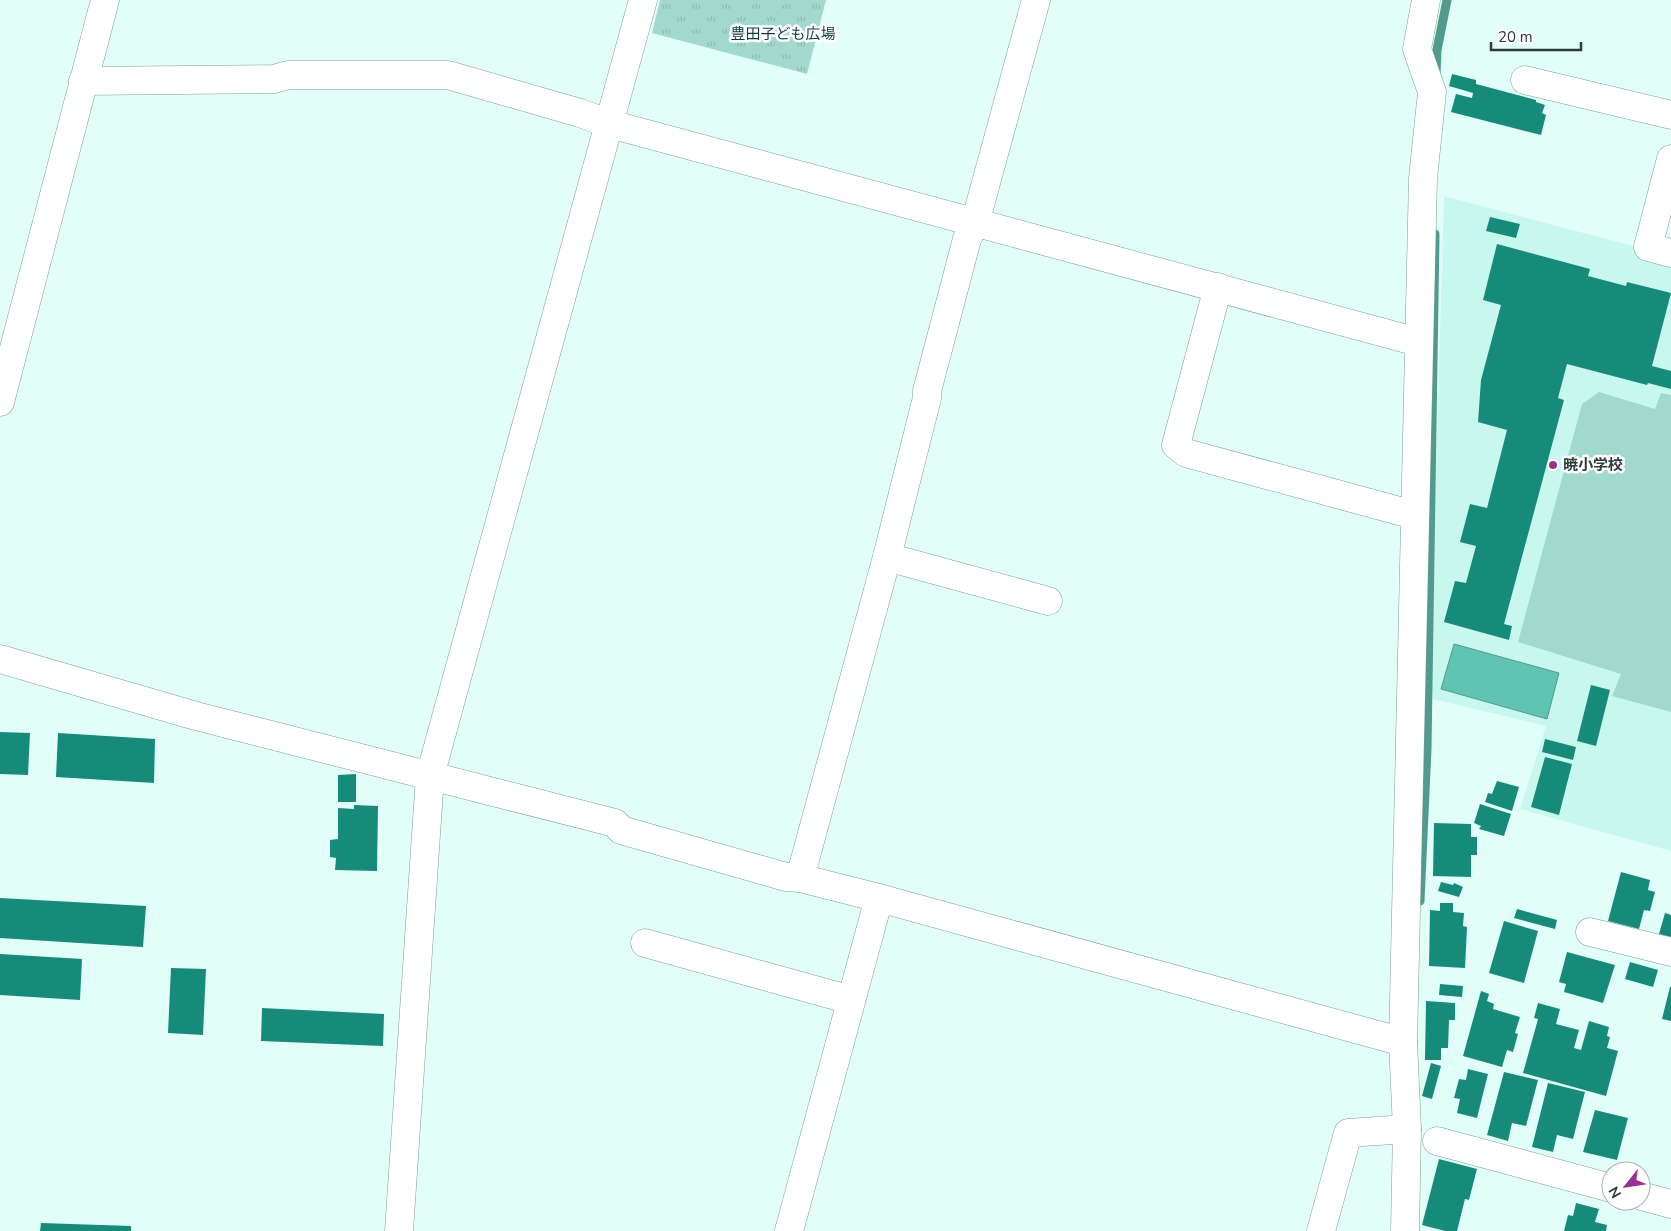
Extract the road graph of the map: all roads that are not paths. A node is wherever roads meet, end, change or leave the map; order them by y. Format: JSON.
{"nodes":[{"id":1,"x":104,"y":0,"type":"edge"},
{"id":2,"x":643,"y":0,"type":"edge"},
{"id":3,"x":1036,"y":0,"type":"edge"},
{"id":4,"x":1426,"y":0,"type":"edge"},
{"id":5,"x":1525,"y":80,"type":"dead end"},
{"id":6,"x":83,"y":81,"type":"junction"},
{"id":7,"x":1671,"y":115,"type":"edge"},
{"id":8,"x":610,"y":124,"type":"junction"},
{"id":9,"x":1671,"y":159,"type":"edge"},
{"id":10,"x":974,"y":223,"type":"junction"},
{"id":11,"x":1671,"y":253,"type":"edge"},
{"id":12,"x":1218,"y":287,"type":"junction"},
{"id":13,"x":1418,"y":342,"type":"junction"},
{"id":14,"x":4,"y":374,"type":"edge"},
{"id":15,"x":0,"y":402,"type":"edge"},
{"id":16,"x":1414,"y":515,"type":"junction"},
{"id":17,"x":887,"y":557,"type":"junction"},
{"id":18,"x":1048,"y":601,"type":"dead end"},
{"id":19,"x":0,"y":658,"type":"edge"},
{"id":20,"x":430,"y":776,"type":"junction"},
{"id":21,"x":800,"y":878,"type":"junction"},
{"id":22,"x":879,"y":898,"type":"junction"},
{"id":23,"x":1590,"y":932,"type":"dead end"},
{"id":24,"x":645,"y":943,"type":"dead end"},
{"id":25,"x":1671,"y":952,"type":"edge"},
{"id":26,"x":851,"y":1000,"type":"junction"},
{"id":27,"x":1403,"y":1042,"type":"junction"},
{"id":28,"x":1407,"y":1128,"type":"junction"},
{"id":29,"x":1437,"y":1140,"type":"dead end"},
{"id":30,"x":1601,"y":1185,"type":"edge"},
{"id":31,"x":1651,"y":1199,"type":"edge"},
{"id":32,"x":1671,"y":1204,"type":"edge"},
{"id":33,"x":399,"y":1231,"type":"edge"},
{"id":34,"x":789,"y":1231,"type":"edge"},
{"id":35,"x":1322,"y":1231,"type":"edge"},
{"id":36,"x":1405,"y":1231,"type":"edge"}],
"edges":[{"from":1,"to":6,"type":"street"},
{"from":2,"to":8,"type":"street"},
{"from":3,"to":10,"type":"street"},
{"from":4,"to":13,"type":"street"},
{"from":5,"to":7,"type":"street"},
{"from":6,"to":8,"type":"street"},
{"from":6,"to":14,"type":"street"},
{"from":8,"to":10,"type":"street"},
{"from":8,"to":20,"type":"street"},
{"from":9,"to":11,"type":"street"},
{"from":10,"to":12,"type":"street"},
{"from":10,"to":17,"type":"street"},
{"from":12,"to":13,"type":"street"},
{"from":12,"to":16,"type":"street"},
{"from":13,"to":16,"type":"street"},
{"from":14,"to":15,"type":"street"},
{"from":16,"to":27,"type":"street"},
{"from":17,"to":18,"type":"street"},
{"from":17,"to":21,"type":"street"},
{"from":19,"to":20,"type":"street"},
{"from":20,"to":21,"type":"street"},
{"from":20,"to":33,"type":"street"},
{"from":21,"to":22,"type":"street"},
{"from":22,"to":26,"type":"street"},
{"from":22,"to":27,"type":"street"},
{"from":23,"to":25,"type":"street"},
{"from":24,"to":26,"type":"street"},
{"from":26,"to":34,"type":"street"},
{"from":27,"to":28,"type":"street"},
{"from":28,"to":35,"type":"street"},
{"from":28,"to":36,"type":"street"},
{"from":29,"to":30,"type":"street"},
{"from":31,"to":32,"type":"street"}]}
